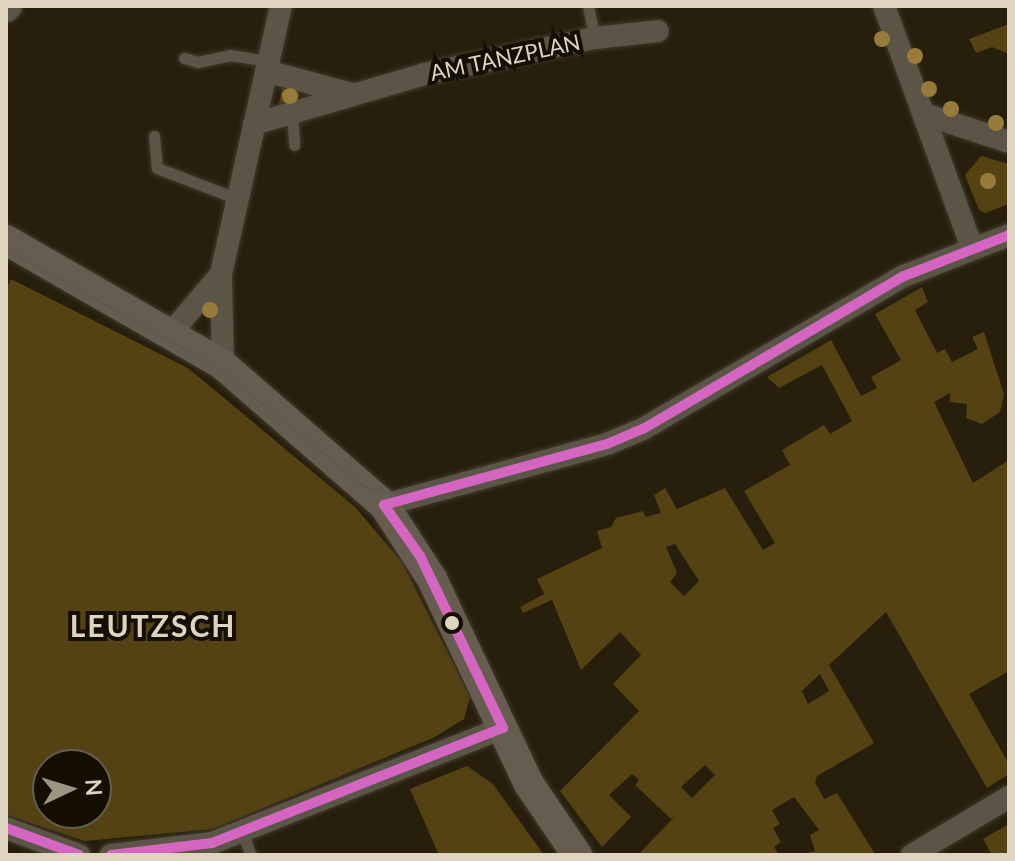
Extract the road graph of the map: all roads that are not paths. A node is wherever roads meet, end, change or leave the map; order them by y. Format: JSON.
{"nodes":[{"id":1,"x":281,"y":6,"type":"edge"},
{"id":2,"x":588,"y":6,"type":"edge"},
{"id":3,"x":884,"y":6,"type":"edge"},
{"id":4,"x":658,"y":31,"type":"dead end"},
{"id":5,"x":595,"y":38,"type":"junction"},
{"id":6,"x":184,"y":58,"type":"dead end"},
{"id":7,"x":267,"y":66,"type":"junction"},
{"id":8,"x":354,"y":94,"type":"junction"},
{"id":9,"x":292,"y":113,"type":"junction"},
{"id":10,"x":924,"y":114,"type":"junction"},
{"id":11,"x":254,"y":124,"type":"junction"},
{"id":12,"x":154,"y":136,"type":"dead end"},
{"id":13,"x":1009,"y":142,"type":"edge"},
{"id":14,"x":294,"y":145,"type":"dead end"},
{"id":15,"x":238,"y":199,"type":"junction"},
{"id":16,"x":1009,"y":235,"type":"edge"},
{"id":17,"x":6,"y":240,"type":"edge"},
{"id":18,"x":972,"y":248,"type":"junction"},
{"id":19,"x":221,"y":274,"type":"junction"},
{"id":20,"x":171,"y":333,"type":"junction"},
{"id":21,"x":223,"y":365,"type":"junction"},
{"id":22,"x":384,"y":505,"type":"junction"},
{"id":23,"x":503,"y":728,"type":"junction"},
{"id":24,"x":1009,"y":797,"type":"edge"},
{"id":25,"x":6,"y":828,"type":"edge"},
{"id":26,"x":242,"y":832,"type":"junction"},
{"id":27,"x":79,"y":855,"type":"edge"},
{"id":28,"x":111,"y":855,"type":"edge"},
{"id":29,"x":251,"y":855,"type":"edge"},
{"id":30,"x":577,"y":855,"type":"edge"},
{"id":31,"x":912,"y":855,"type":"edge"}],
"edges":[{"from":1,"to":7,"type":"street"},
{"from":2,"to":5,"type":"lane"},
{"from":3,"to":10,"type":"street"},
{"from":4,"to":5,"type":"street","name":"AM TANZPLAN"},
{"from":5,"to":8,"type":"street","name":"AM TANZPLAN"},
{"from":6,"to":7,"type":"lane"},
{"from":7,"to":8,"type":"street","name":"AM TANZPLAN"},
{"from":7,"to":11,"type":"street"},
{"from":8,"to":9,"type":"street","name":"AM TANZPLAN"},
{"from":9,"to":11,"type":"street","name":"AM TANZPLAN"},
{"from":9,"to":14,"type":"lane"},
{"from":10,"to":13,"type":"street"},
{"from":10,"to":18,"type":"street"},
{"from":11,"to":15,"type":"street"},
{"from":12,"to":15,"type":"lane"},
{"from":15,"to":19,"type":"street"},
{"from":16,"to":18,"type":"street"},
{"from":17,"to":20,"type":"main road"},
{"from":18,"to":22,"type":"street"},
{"from":19,"to":20,"type":"street"},
{"from":19,"to":21,"type":"street"},
{"from":20,"to":21,"type":"main road"},
{"from":21,"to":22,"type":"main road"},
{"from":22,"to":23,"type":"main road"},
{"from":23,"to":26,"type":"street"},
{"from":23,"to":30,"type":"main road"},
{"from":24,"to":31,"type":"street"},
{"from":25,"to":27,"type":"street"},
{"from":26,"to":28,"type":"street"},
{"from":26,"to":29,"type":"lane"}]}
